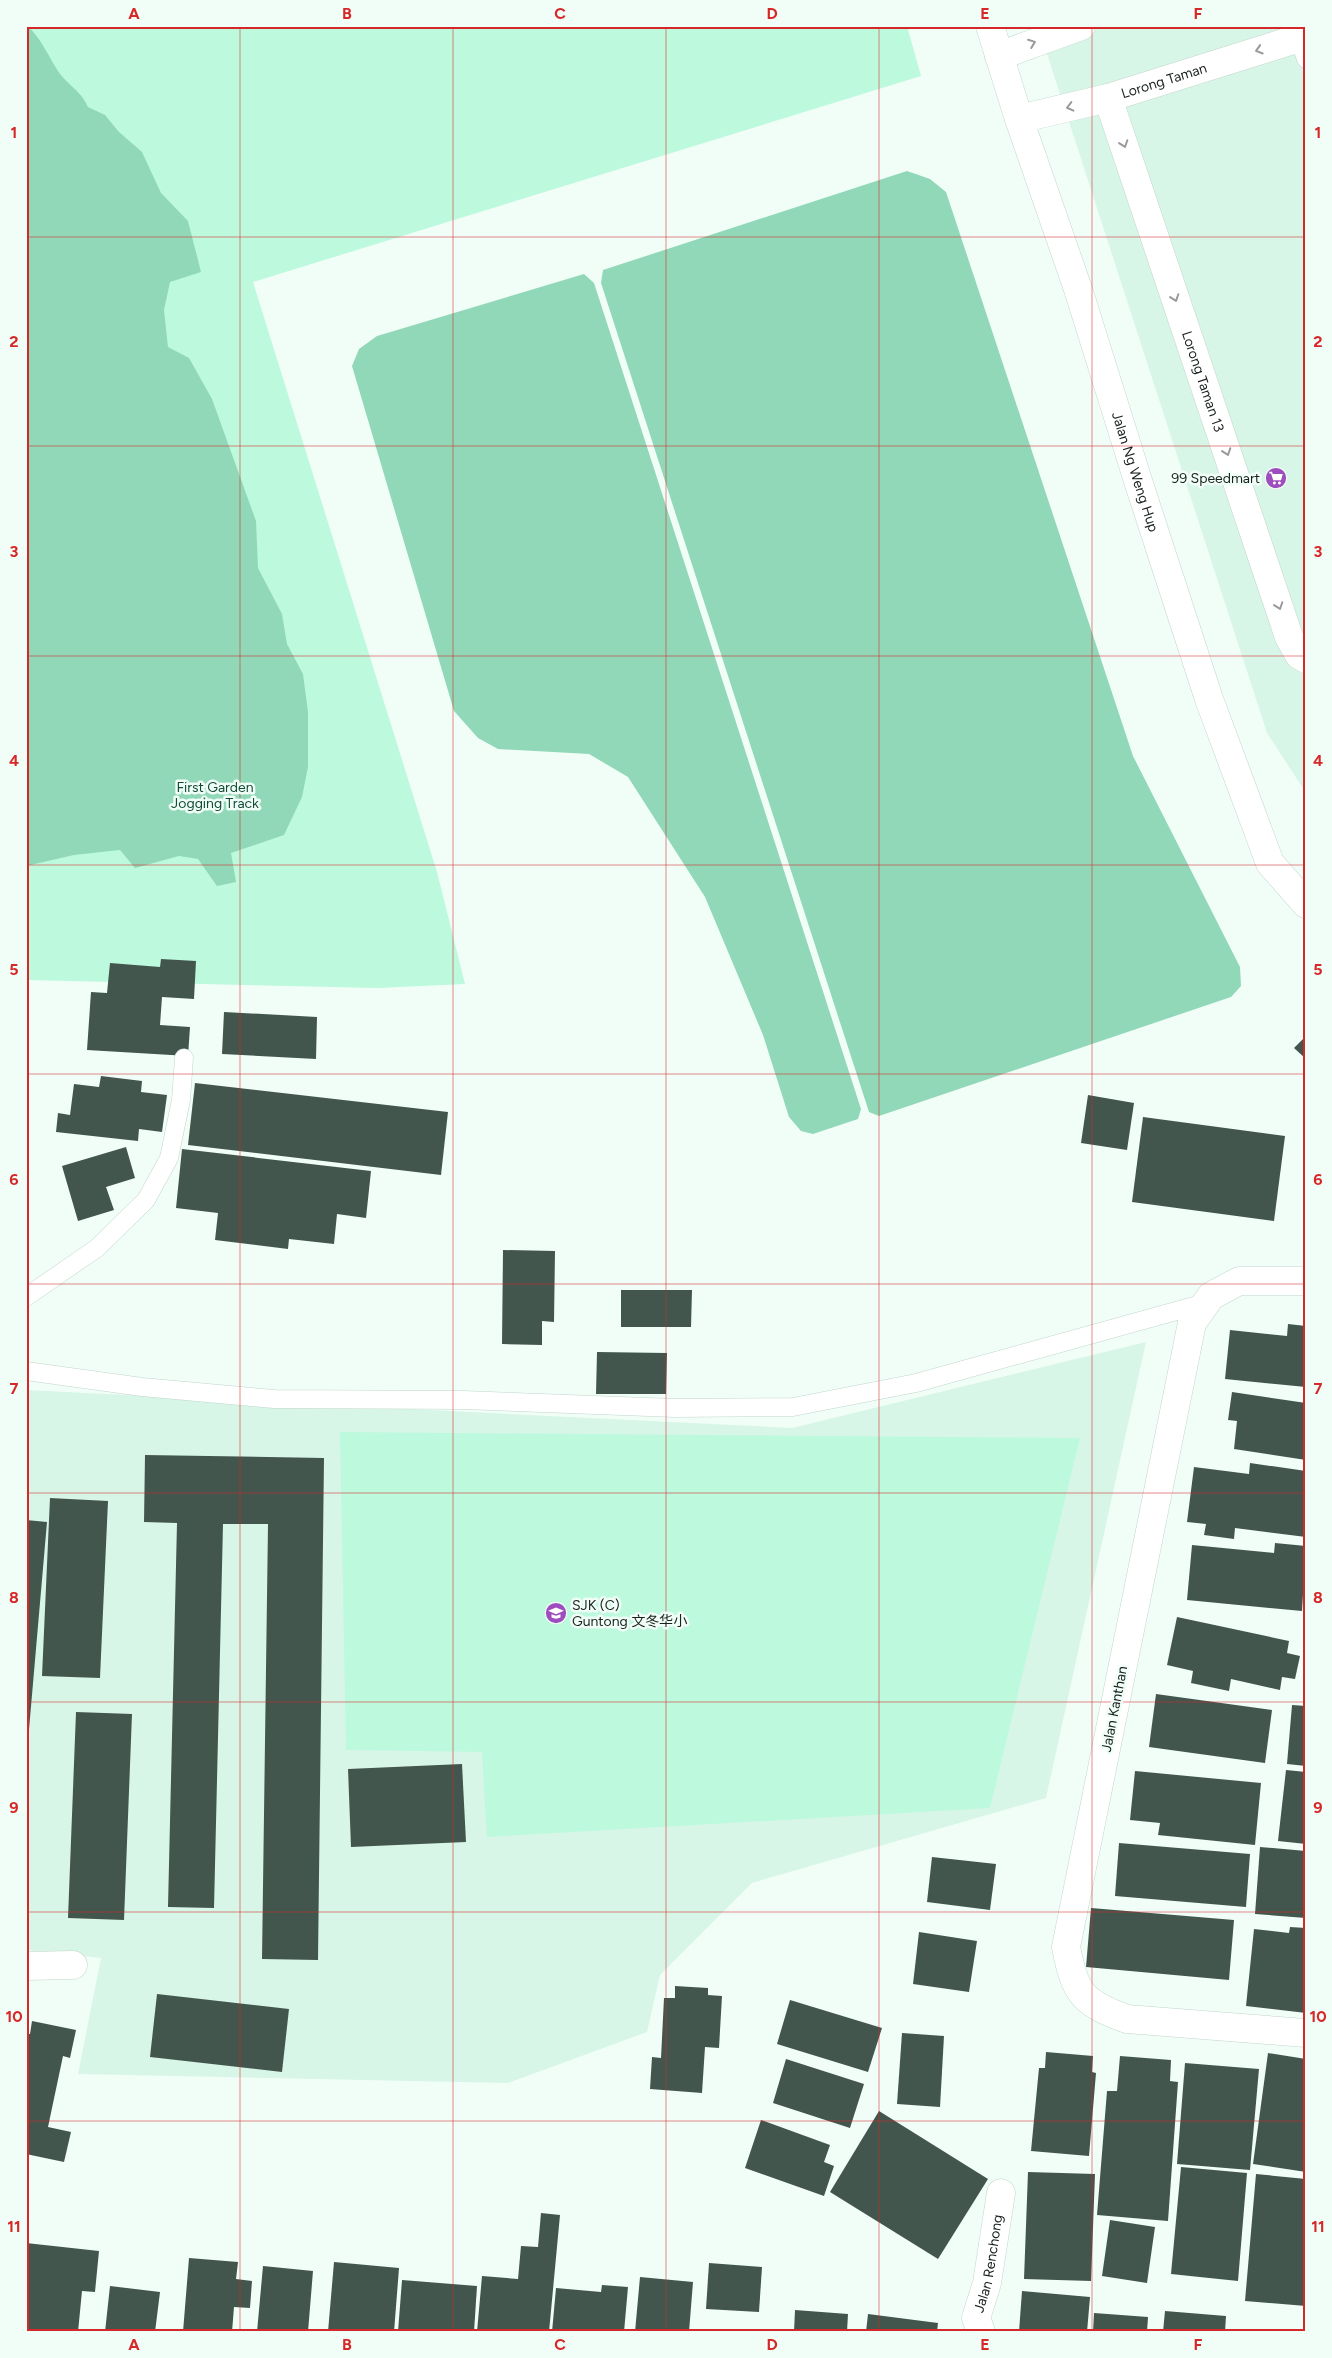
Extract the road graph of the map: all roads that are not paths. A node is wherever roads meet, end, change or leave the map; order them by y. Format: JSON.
{"nodes":[{"id":1,"x":990,"y":26,"type":"edge"},
{"id":2,"x":1069,"y":28,"type":"edge"},
{"id":3,"x":1303,"y":44,"type":"edge"},
{"id":4,"x":999,"y":56,"type":"junction"},
{"id":5,"x":1108,"y":98,"type":"junction"},
{"id":6,"x":1019,"y":119,"type":"junction"},
{"id":7,"x":1306,"y":659,"type":"edge"},
{"id":8,"x":1306,"y":904,"type":"edge"},
{"id":9,"x":184,"y":1058,"type":"dead end"},
{"id":10,"x":1306,"y":1281,"type":"edge"},
{"id":11,"x":26,"y":1297,"type":"edge"},
{"id":12,"x":1206,"y":1304,"type":"junction"},
{"id":13,"x":26,"y":1371,"type":"edge"},
{"id":14,"x":26,"y":1966,"type":"edge"},
{"id":15,"x":73,"y":1966,"type":"dead end"},
{"id":16,"x":1306,"y":2033,"type":"edge"},
{"id":17,"x":1001,"y":2193,"type":"dead end"},
{"id":18,"x":981,"y":2332,"type":"edge"}],
"edges":[{"from":1,"to":4,"type":"street","name":"Jalan Ng Weng Hup"},
{"from":4,"to":2,"type":"street","one_way":true},
{"from":3,"to":5,"type":"street","name":"Lorong Taman","one_way":true},
{"from":4,"to":6,"type":"street","name":"Jalan Ng Weng Hup"},
{"from":5,"to":6,"type":"street","name":"Lorong Taman","one_way":true},
{"from":5,"to":7,"type":"street","name":"Lorong Taman 13","one_way":true},
{"from":6,"to":8,"type":"street","name":"Jalan Ng Weng Hup"},
{"from":9,"to":11,"type":"lane"},
{"from":10,"to":12,"type":"street","name":"Jalan Kanthan"},
{"from":12,"to":13,"type":"lane"},
{"from":12,"to":16,"type":"street","name":"Jalan Kanthan"},
{"from":14,"to":15,"type":"street"},
{"from":17,"to":18,"type":"street","name":"Jalan Renchong"}]}
